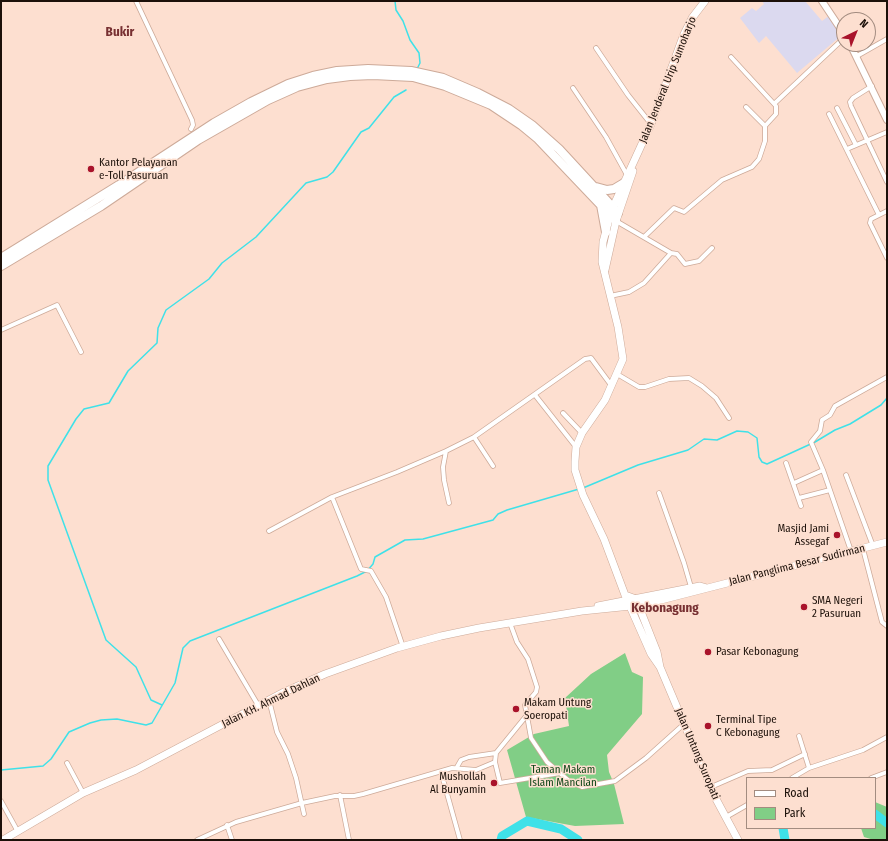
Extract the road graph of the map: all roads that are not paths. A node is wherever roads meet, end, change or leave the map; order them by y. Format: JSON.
{"nodes":[{"id":1,"x":136,"y":1,"type":"edge"},
{"id":2,"x":705,"y":1,"type":"edge"},
{"id":3,"x":822,"y":1,"type":"edge"},
{"id":4,"x":836,"y":22,"type":"edge"},
{"id":5,"x":887,"y":39,"type":"edge"},
{"id":6,"x":836,"y":46,"type":"edge"},
{"id":7,"x":596,"y":48,"type":"dead end"},
{"id":8,"x":855,"y":52,"type":"edge"},
{"id":9,"x":857,"y":56,"type":"junction"},
{"id":10,"x":730,"y":57,"type":"dead end"},
{"id":11,"x":872,"y":86,"type":"junction"},
{"id":12,"x":573,"y":88,"type":"dead end"},
{"id":13,"x":775,"y":103,"type":"junction"},
{"id":14,"x":746,"y":107,"type":"dead end"},
{"id":15,"x":838,"y":108,"type":"dead end"},
{"id":16,"x":829,"y":114,"type":"dead end"},
{"id":17,"x":887,"y":120,"type":"edge"},
{"id":18,"x":651,"y":124,"type":"junction"},
{"id":19,"x":765,"y":126,"type":"junction"},
{"id":20,"x":191,"y":129,"type":"dead end"},
{"id":21,"x":887,"y":132,"type":"edge"},
{"id":22,"x":867,"y":140,"type":"junction"},
{"id":23,"x":856,"y":145,"type":"junction"},
{"id":24,"x":847,"y":149,"type":"junction"},
{"id":25,"x":636,"y":161,"type":"junction"},
{"id":26,"x":626,"y":179,"type":"junction"},
{"id":27,"x":887,"y":182,"type":"edge"},
{"id":28,"x":595,"y":187,"type":"junction"},
{"id":29,"x":600,"y":202,"type":"junction"},
{"id":30,"x":887,"y":211,"type":"edge"},
{"id":31,"x":615,"y":214,"type":"junction"},
{"id":32,"x":879,"y":215,"type":"junction"},
{"id":33,"x":606,"y":232,"type":"junction"},
{"id":34,"x":644,"y":237,"type":"junction"},
{"id":35,"x":712,"y":248,"type":"dead end"},
{"id":36,"x":671,"y":253,"type":"junction"},
{"id":37,"x":1,"y":258,"type":"edge"},
{"id":38,"x":887,"y":258,"type":"edge"},
{"id":39,"x":1,"y":266,"type":"edge"},
{"id":40,"x":604,"y":274,"type":"junction"},
{"id":41,"x":610,"y":296,"type":"junction"},
{"id":42,"x":1,"y":330,"type":"edge"},
{"id":43,"x":81,"y":352,"type":"dead end"},
{"id":44,"x":617,"y":374,"type":"junction"},
{"id":45,"x":887,"y":377,"type":"edge"},
{"id":46,"x":612,"y":386,"type":"junction"},
{"id":47,"x":535,"y":395,"type":"junction"},
{"id":48,"x":563,"y":412,"type":"dead end"},
{"id":49,"x":729,"y":418,"type":"dead end"},
{"id":50,"x":582,"y":433,"type":"junction"},
{"id":51,"x":474,"y":437,"type":"junction"},
{"id":52,"x":576,"y":447,"type":"junction"},
{"id":53,"x":446,"y":451,"type":"junction"},
{"id":54,"x":786,"y":463,"type":"dead end"},
{"id":55,"x":493,"y":466,"type":"dead end"},
{"id":56,"x":823,"y":470,"type":"junction"},
{"id":57,"x":846,"y":476,"type":"dead end"},
{"id":58,"x":794,"y":483,"type":"junction"},
{"id":59,"x":830,"y":490,"type":"junction"},
{"id":60,"x":659,"y":493,"type":"dead end"},
{"id":61,"x":332,"y":497,"type":"junction"},
{"id":62,"x":799,"y":498,"type":"junction"},
{"id":63,"x":449,"y":503,"type":"dead end"},
{"id":64,"x":801,"y":506,"type":"dead end"},
{"id":65,"x":269,"y":531,"type":"dead end"},
{"id":66,"x":887,"y":542,"type":"edge"},
{"id":67,"x":873,"y":546,"type":"junction"},
{"id":68,"x":863,"y":549,"type":"junction"},
{"id":69,"x":851,"y":551,"type":"junction"},
{"id":70,"x":691,"y":587,"type":"junction"},
{"id":71,"x":707,"y":588,"type":"junction"},
{"id":72,"x":632,"y":601,"type":"junction"},
{"id":73,"x":510,"y":623,"type":"junction"},
{"id":74,"x":887,"y":626,"type":"edge"},
{"id":75,"x":219,"y":639,"type":"dead end"},
{"id":76,"x":403,"y":647,"type":"junction"},
{"id":77,"x":268,"y":700,"type":"junction"},
{"id":78,"x":258,"y":705,"type":"junction"},
{"id":79,"x":527,"y":715,"type":"junction"},
{"id":80,"x":684,"y":724,"type":"junction"},
{"id":81,"x":799,"y":736,"type":"dead end"},
{"id":82,"x":887,"y":737,"type":"edge"},
{"id":83,"x":496,"y":753,"type":"junction"},
{"id":84,"x":805,"y":754,"type":"junction"},
{"id":85,"x":495,"y":762,"type":"junction"},
{"id":86,"x":67,"y":763,"type":"dead end"},
{"id":87,"x":457,"y":767,"type":"junction"},
{"id":88,"x":809,"y":768,"type":"junction"},
{"id":89,"x":441,"y":772,"type":"junction"},
{"id":90,"x":887,"y":772,"type":"edge"},
{"id":91,"x":560,"y":773,"type":"junction"},
{"id":92,"x":794,"y":777,"type":"edge"},
{"id":93,"x":873,"y":777,"type":"edge"},
{"id":94,"x":711,"y":787,"type":"junction"},
{"id":95,"x":83,"y":793,"type":"junction"},
{"id":96,"x":340,"y":795,"type":"junction"},
{"id":97,"x":1,"y":801,"type":"edge"},
{"id":98,"x":302,"y":803,"type":"junction"},
{"id":99,"x":746,"y":806,"type":"edge"},
{"id":100,"x":304,"y":814,"type":"dead end"},
{"id":101,"x":726,"y":817,"type":"junction"},
{"id":102,"x":227,"y":825,"type":"junction"},
{"id":103,"x":17,"y":830,"type":"junction"},
{"id":104,"x":3,"y":840,"type":"edge"},
{"id":105,"x":197,"y":840,"type":"edge"},
{"id":106,"x":232,"y":840,"type":"edge"},
{"id":107,"x":349,"y":840,"type":"edge"},
{"id":108,"x":460,"y":840,"type":"edge"},
{"id":109,"x":738,"y":840,"type":"edge"}],
"edges":[{"from":1,"to":20,"type":"street"},
{"from":2,"to":18,"type":"main road","name":"Jalan Jenderal Urip Sumoharjo"},
{"from":3,"to":4,"type":"main road"},
{"from":5,"to":9,"type":"street"},
{"from":6,"to":13,"type":"street"},
{"from":7,"to":18,"type":"street"},
{"from":8,"to":9,"type":"main road"},
{"from":9,"to":11,"type":"main road"},
{"from":10,"to":13,"type":"street"},
{"from":11,"to":17,"type":"main road"},
{"from":11,"to":22,"type":"street"},
{"from":12,"to":26,"type":"street"},
{"from":13,"to":19,"type":"street"},
{"from":14,"to":19,"type":"street"},
{"from":15,"to":23,"type":"street"},
{"from":16,"to":24,"type":"street"},
{"from":18,"to":25,"type":"main road","name":"Jalan Jenderal Urip Sumoharjo"},
{"from":19,"to":34,"type":"street"},
{"from":21,"to":22,"type":"street"},
{"from":22,"to":23,"type":"street"},
{"from":22,"to":27,"type":"street"},
{"from":23,"to":24,"type":"street"},
{"from":24,"to":32,"type":"street"},
{"from":25,"to":26,"type":"main road","name":"Jalan Jenderal Urip Sumoharjo"},
{"from":25,"to":31,"type":"main road","name":"Jalan Jenderal Urip Sumoharjo"},
{"from":26,"to":28,"type":"highway"},
{"from":26,"to":31,"type":"main road","name":"Jalan Jenderal Urip Sumoharjo"},
{"from":28,"to":31,"type":"highway"},
{"from":28,"to":37,"type":"highway"},
{"from":29,"to":31,"type":"highway"},
{"from":29,"to":33,"type":"highway"},
{"from":29,"to":39,"type":"highway"},
{"from":30,"to":32,"type":"street"},
{"from":31,"to":33,"type":"main road","name":"Jalan Jenderal Urip Sumoharjo"},
{"from":31,"to":34,"type":"street"},
{"from":31,"to":40,"type":"main road","name":"Jalan Jenderal Urip Sumoharjo"},
{"from":32,"to":38,"type":"street"},
{"from":33,"to":40,"type":"main road","name":"Jalan Jenderal Urip Sumoharjo"},
{"from":34,"to":36,"type":"street"},
{"from":35,"to":36,"type":"street"},
{"from":36,"to":41,"type":"street"},
{"from":40,"to":41,"type":"main road","name":"Jalan Jenderal Urip Sumoharjo"},
{"from":41,"to":44,"type":"main road","name":"Jalan Jenderal Urip Sumoharjo"},
{"from":42,"to":43,"type":"street"},
{"from":44,"to":46,"type":"main road","name":"Jalan Jenderal Urip Sumoharjo"},
{"from":44,"to":49,"type":"street"},
{"from":45,"to":56,"type":"street"},
{"from":46,"to":47,"type":"street"},
{"from":46,"to":50,"type":"main road","name":"Jalan Jenderal Urip Sumoharjo"},
{"from":47,"to":51,"type":"street"},
{"from":47,"to":52,"type":"street"},
{"from":48,"to":50,"type":"street"},
{"from":50,"to":52,"type":"main road","name":"Jalan Jenderal Urip Sumoharjo"},
{"from":51,"to":53,"type":"street"},
{"from":51,"to":55,"type":"street"},
{"from":52,"to":72,"type":"main road","name":"Jalan Jenderal Urip Sumoharjo"},
{"from":53,"to":61,"type":"street"},
{"from":53,"to":63,"type":"street"},
{"from":54,"to":58,"type":"street"},
{"from":56,"to":58,"type":"street"},
{"from":56,"to":59,"type":"street"},
{"from":57,"to":67,"type":"street"},
{"from":58,"to":62,"type":"street"},
{"from":59,"to":62,"type":"street"},
{"from":59,"to":69,"type":"street"},
{"from":60,"to":70,"type":"street"},
{"from":61,"to":65,"type":"street"},
{"from":61,"to":76,"type":"street"},
{"from":62,"to":64,"type":"street"},
{"from":66,"to":67,"type":"main road","name":"Jalan Panglima Besar Sudirman"},
{"from":67,"to":68,"type":"main road","name":"Jalan Panglima Besar Sudirman"},
{"from":68,"to":69,"type":"main road","name":"Jalan Panglima Besar Sudirman"},
{"from":68,"to":74,"type":"street"},
{"from":69,"to":71,"type":"main road","name":"Jalan Panglima Besar Sudirman"},
{"from":70,"to":71,"type":"main road","name":"Jalan Panglima Besar Sudirman"},
{"from":70,"to":72,"type":"main road","name":"Jalan Panglima Besar Sudirman"},
{"from":71,"to":72,"type":"main road","name":"Jalan Panglima Besar Sudirman"},
{"from":72,"to":73,"type":"main road","name":"Jalan KH. Ahmad Dahlan"},
{"from":72,"to":80,"type":"main road","name":"Jalan Untung Suropati"},
{"from":73,"to":76,"type":"main road","name":"Jalan KH. Ahmad Dahlan"},
{"from":73,"to":79,"type":"street"},
{"from":75,"to":78,"type":"street"},
{"from":76,"to":77,"type":"main road","name":"Jalan KH. Ahmad Dahlan"},
{"from":77,"to":78,"type":"main road","name":"Jalan KH. Ahmad Dahlan"},
{"from":77,"to":98,"type":"street"},
{"from":78,"to":95,"type":"main road","name":"Jalan KH. Ahmad Dahlan"},
{"from":79,"to":83,"type":"street"},
{"from":79,"to":91,"type":"street"},
{"from":80,"to":91,"type":"street"},
{"from":80,"to":94,"type":"main road","name":"Jalan Untung Suropati"},
{"from":81,"to":84,"type":"street"},
{"from":82,"to":88,"type":"street"},
{"from":83,"to":85,"type":"street"},
{"from":83,"to":87,"type":"street"},
{"from":84,"to":88,"type":"street"},
{"from":84,"to":94,"type":"street"},
{"from":85,"to":87,"type":"street"},
{"from":85,"to":91,"type":"street"},
{"from":86,"to":95,"type":"street"},
{"from":87,"to":89,"type":"street"},
{"from":88,"to":92,"type":"street"},
{"from":89,"to":96,"type":"street"},
{"from":89,"to":108,"type":"street"},
{"from":90,"to":93,"type":"street"},
{"from":94,"to":101,"type":"main road","name":"Jalan Untung Suropati"},
{"from":95,"to":103,"type":"main road","name":"Jalan KH. Ahmad Dahlan"},
{"from":96,"to":98,"type":"street"},
{"from":96,"to":107,"type":"street"},
{"from":97,"to":103,"type":"street"},
{"from":98,"to":100,"type":"street"},
{"from":98,"to":102,"type":"street"},
{"from":99,"to":101,"type":"street"},
{"from":101,"to":109,"type":"main road","name":"Jalan Untung Suropati"},
{"from":102,"to":105,"type":"street"},
{"from":102,"to":106,"type":"street"},
{"from":103,"to":104,"type":"main road","name":"Jalan KH. Ahmad Dahlan"}]}
